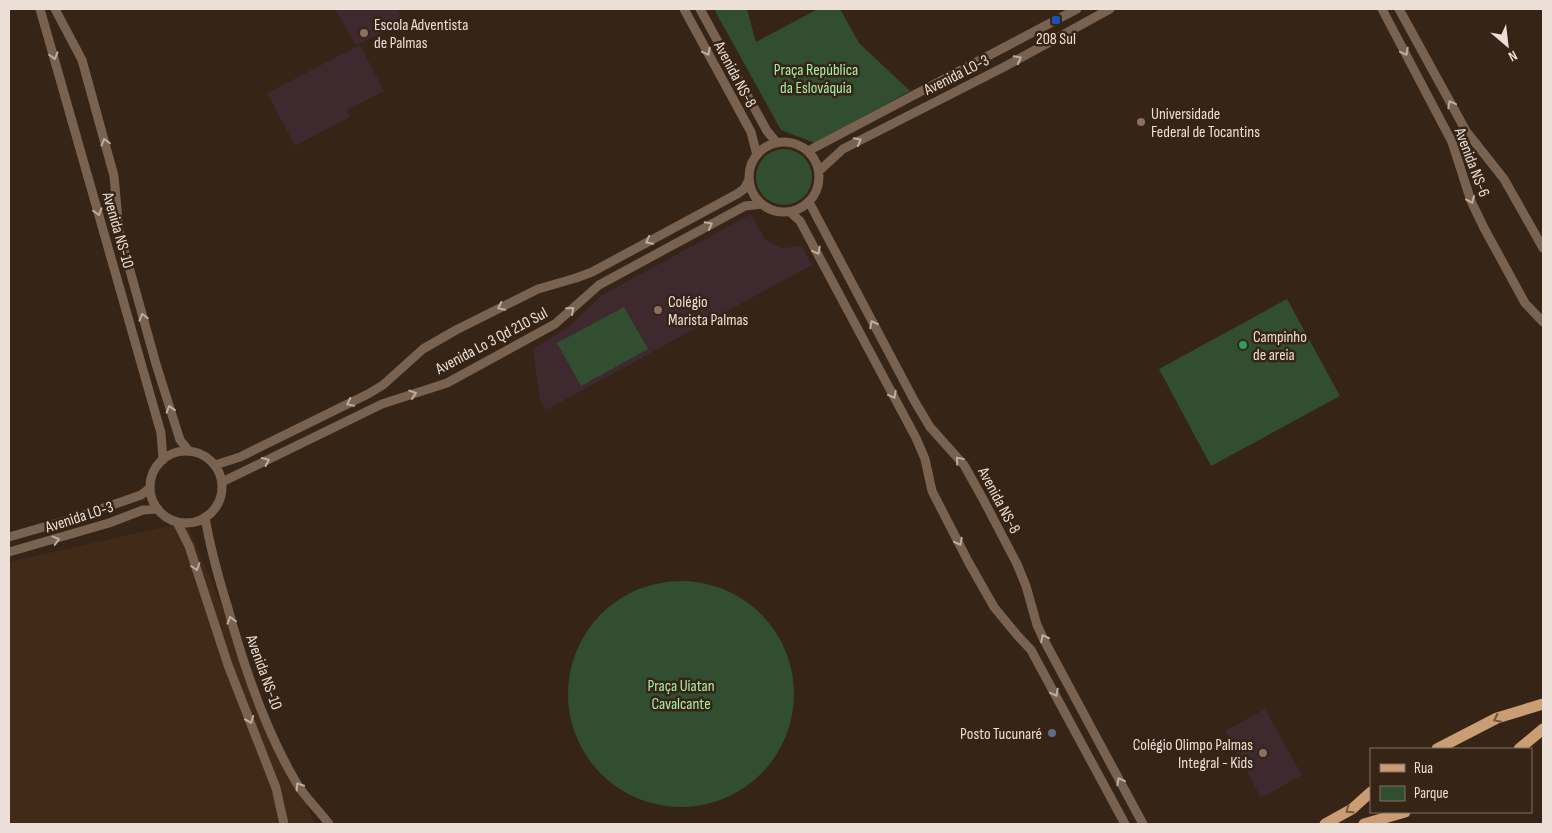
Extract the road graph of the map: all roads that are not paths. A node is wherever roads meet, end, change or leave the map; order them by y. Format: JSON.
{"nodes":[{"id":1,"x":40,"y":9,"type":"edge"},
{"id":2,"x":55,"y":9,"type":"edge"},
{"id":3,"x":684,"y":9,"type":"edge"},
{"id":4,"x":700,"y":9,"type":"edge"},
{"id":5,"x":1077,"y":9,"type":"edge"},
{"id":6,"x":1110,"y":9,"type":"edge"},
{"id":7,"x":1382,"y":9,"type":"edge"},
{"id":8,"x":1399,"y":9,"type":"edge"},
{"id":9,"x":777,"y":143,"type":"junction"},
{"id":10,"x":808,"y":151,"type":"junction"},
{"id":11,"x":757,"y":155,"type":"junction"},
{"id":12,"x":819,"y":171,"type":"junction"},
{"id":13,"x":749,"y":180,"type":"junction"},
{"id":14,"x":808,"y":202,"type":"junction"},
{"id":15,"x":762,"y":204,"type":"junction"},
{"id":16,"x":790,"y":212,"type":"junction"},
{"id":17,"x":1543,"y":248,"type":"edge"},
{"id":18,"x":1543,"y":322,"type":"edge"},
{"id":19,"x":189,"y":451,"type":"junction"},
{"id":20,"x":163,"y":460,"type":"junction"},
{"id":21,"x":214,"y":465,"type":"junction"},
{"id":22,"x":222,"y":482,"type":"junction"},
{"id":23,"x":150,"y":488,"type":"junction"},
{"id":24,"x":158,"y":509,"type":"junction"},
{"id":25,"x":205,"y":516,"type":"junction"},
{"id":26,"x":177,"y":522,"type":"junction"},
{"id":27,"x":9,"y":537,"type":"edge"},
{"id":28,"x":9,"y":552,"type":"edge"},
{"id":29,"x":1543,"y":704,"type":"edge"},
{"id":30,"x":1543,"y":729,"type":"edge"},
{"id":31,"x":1439,"y":748,"type":"edge"},
{"id":32,"x":1521,"y":748,"type":"edge"},
{"id":33,"x":1370,"y":793,"type":"edge"},
{"id":34,"x":1402,"y":813,"type":"edge"},
{"id":35,"x":284,"y":824,"type":"edge"},
{"id":36,"x":329,"y":824,"type":"edge"},
{"id":37,"x":1125,"y":824,"type":"edge"},
{"id":38,"x":1143,"y":824,"type":"edge"},
{"id":39,"x":1325,"y":824,"type":"edge"},
{"id":40,"x":1364,"y":824,"type":"edge"}],
"edges":[{"from":1,"to":20,"type":"street","name":"Avenida NS-10","one_way":true},
{"from":19,"to":2,"type":"street","one_way":true},
{"from":3,"to":11,"type":"street","name":"Avenida NS-8","one_way":true},
{"from":4,"to":9,"type":"street","name":"Avenida NS-8"},
{"from":5,"to":10,"type":"street","name":"Avenida LO-3"},
{"from":12,"to":6,"type":"street","name":"Avenida LO-3","one_way":true},
{"from":7,"to":18,"type":"street","name":"Avenida NS-6","one_way":true},
{"from":17,"to":8,"type":"street","name":"Avenida NS-6","one_way":true},
{"from":9,"to":10,"type":"street"},
{"from":9,"to":11,"type":"street"},
{"from":10,"to":12,"type":"street"},
{"from":11,"to":13,"type":"street"},
{"from":12,"to":14,"type":"street"},
{"from":13,"to":15,"type":"street"},
{"from":13,"to":21,"type":"street","name":"Avenida Lo 3 Qd 210 Sul","one_way":true},
{"from":14,"to":16,"type":"street"},
{"from":38,"to":14,"type":"street","name":"Avenida NS-8","one_way":true},
{"from":15,"to":16,"type":"street"},
{"from":22,"to":15,"type":"street","name":"Avenida Lo 3 Qd 210 Sul","one_way":true},
{"from":16,"to":37,"type":"street","one_way":true},
{"from":19,"to":20,"type":"street"},
{"from":19,"to":21,"type":"street"},
{"from":20,"to":23,"type":"street"},
{"from":21,"to":22,"type":"street"},
{"from":22,"to":25,"type":"street"},
{"from":23,"to":24,"type":"street"},
{"from":23,"to":27,"type":"street","name":"Avenida LO-3"},
{"from":24,"to":26,"type":"street"},
{"from":28,"to":24,"type":"street","name":"Avenida LO-3","one_way":true},
{"from":25,"to":26,"type":"street"},
{"from":36,"to":25,"type":"street","name":"Avenida NS-10","one_way":true},
{"from":26,"to":35,"type":"street","name":"Avenida NS-10","one_way":true},
{"from":29,"to":31,"type":"main road","one_way":true},
{"from":30,"to":32,"type":"main road"},
{"from":33,"to":39,"type":"main road","one_way":true},
{"from":34,"to":40,"type":"main road"}]}
